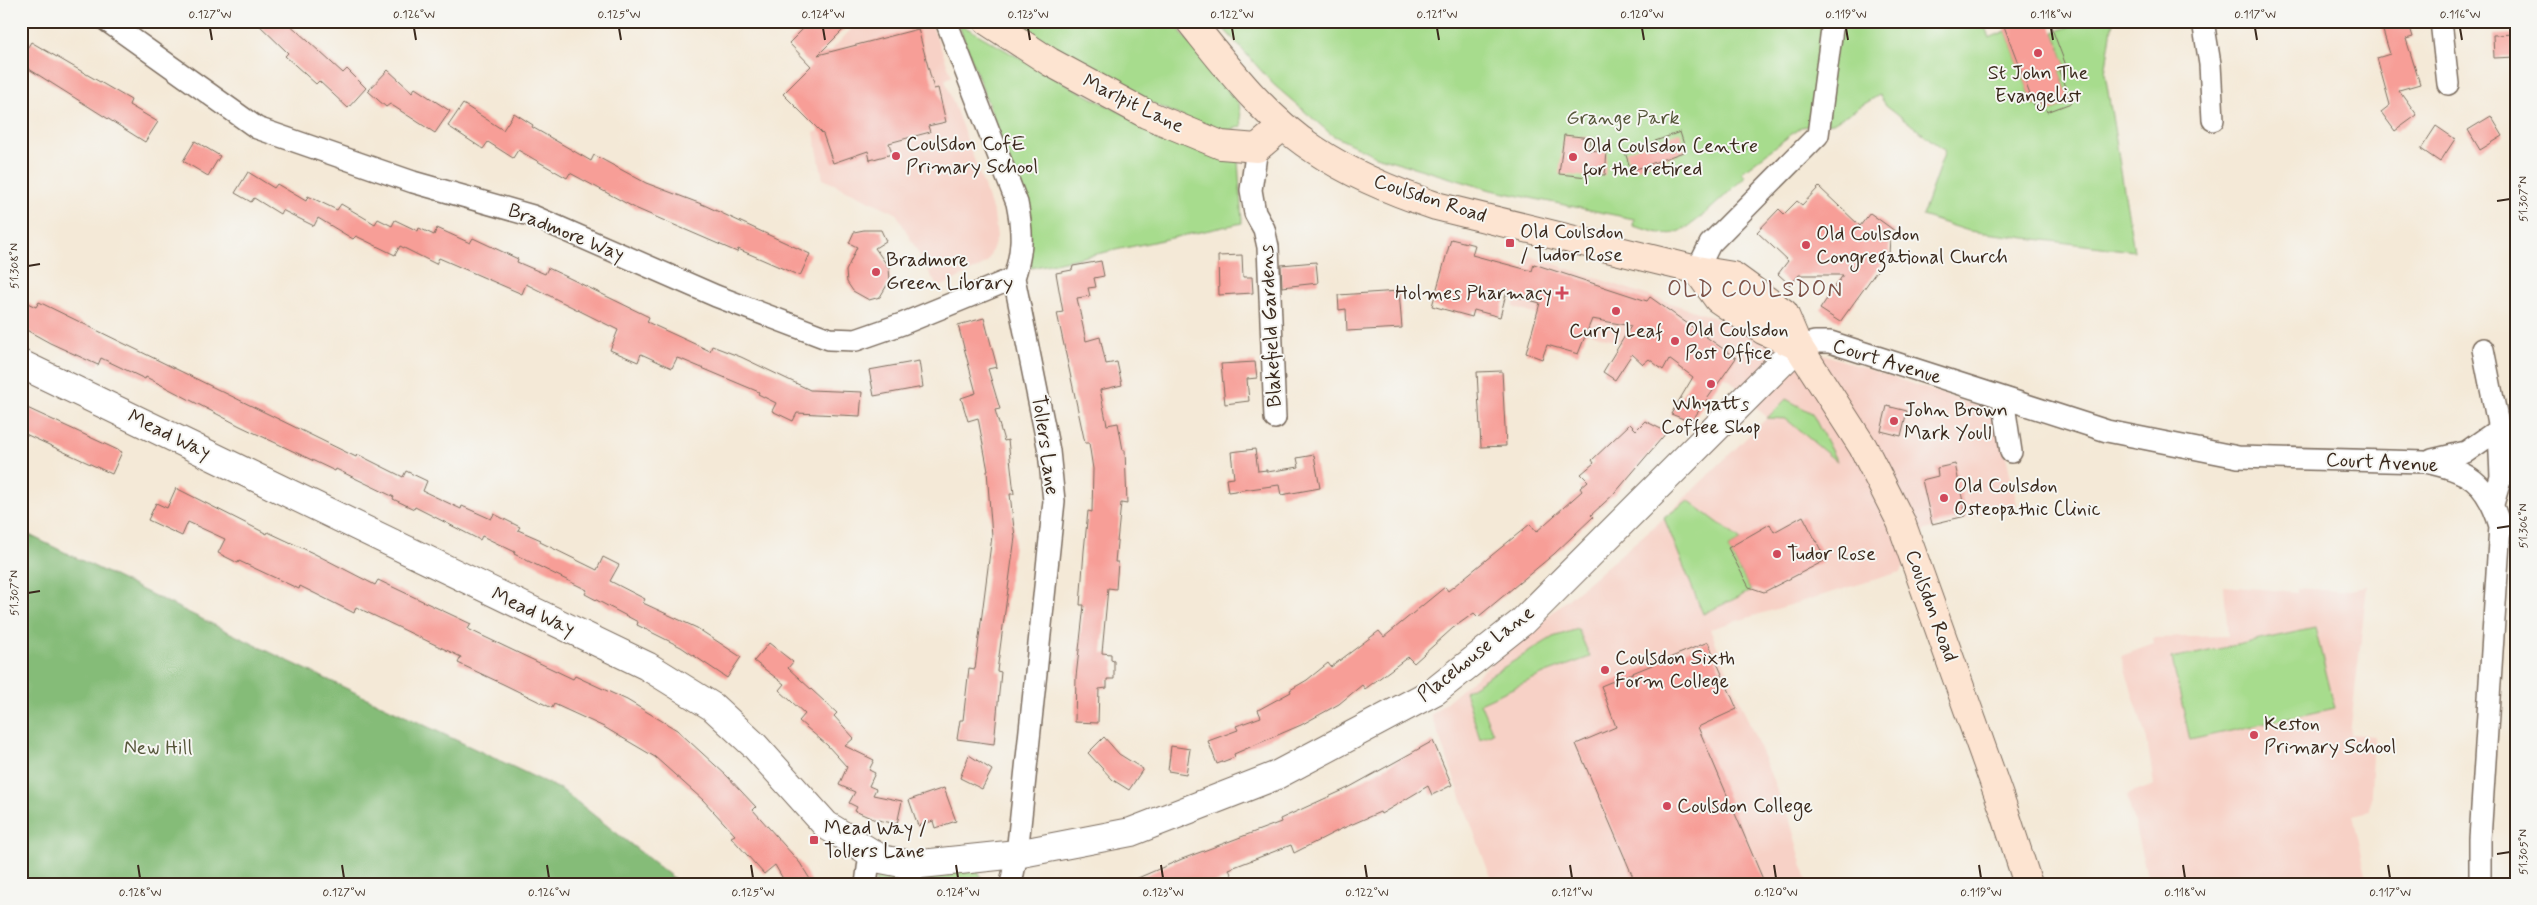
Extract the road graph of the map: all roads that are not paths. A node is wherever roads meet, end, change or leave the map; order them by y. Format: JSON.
{"nodes":[{"id":1,"x":107,"y":21,"type":"edge"},
{"id":2,"x":946,"y":21,"type":"edge"},
{"id":3,"x":986,"y":21,"type":"edge"},
{"id":4,"x":1190,"y":21,"type":"edge"},
{"id":5,"x":1833,"y":21,"type":"edge"},
{"id":6,"x":2203,"y":21,"type":"edge"},
{"id":7,"x":2441,"y":21,"type":"edge"},
{"id":8,"x":2448,"y":84,"type":"dead end"},
{"id":9,"x":2213,"y":120,"type":"dead end"},
{"id":10,"x":1283,"y":126,"type":"junction"},
{"id":11,"x":1257,"y":148,"type":"junction"},
{"id":12,"x":1697,"y":270,"type":"junction"},
{"id":13,"x":1014,"y":278,"type":"junction"},
{"id":14,"x":1798,"y":346,"type":"junction"},
{"id":15,"x":2483,"y":349,"type":"dead end"},
{"id":16,"x":21,"y":364,"type":"edge"},
{"id":17,"x":2003,"y":398,"type":"junction"},
{"id":18,"x":1276,"y":418,"type":"dead end"},
{"id":19,"x":2499,"y":429,"type":"junction"},
{"id":20,"x":2011,"y":452,"type":"dead end"},
{"id":21,"x":2424,"y":462,"type":"junction"},
{"id":22,"x":2493,"y":504,"type":"junction"},
{"id":23,"x":870,"y":853,"type":"junction"},
{"id":24,"x":1017,"y":854,"type":"junction"},
{"id":25,"x":866,"y":884,"type":"edge"},
{"id":26,"x":1011,"y":884,"type":"edge"},
{"id":27,"x":2028,"y":884,"type":"edge"},
{"id":28,"x":2480,"y":884,"type":"edge"}],
"edges":[{"from":1,"to":13,"type":"street","name":"Bradmore Way"},
{"from":2,"to":13,"type":"street","name":"Tollers Lane"},
{"from":3,"to":11,"type":"main road","name":"Marlpit Lane"},
{"from":4,"to":10,"type":"main road","name":"Coulsdon Road"},
{"from":5,"to":12,"type":"street"},
{"from":6,"to":9,"type":"street"},
{"from":7,"to":8,"type":"street"},
{"from":10,"to":11,"type":"main road"},
{"from":10,"to":12,"type":"main road","name":"Coulsdon Road"},
{"from":11,"to":18,"type":"street","name":"Blakefield Gardens"},
{"from":12,"to":14,"type":"main road","name":"Coulsdon Road"},
{"from":13,"to":24,"type":"street","name":"Tollers Lane"},
{"from":14,"to":17,"type":"street","name":"Court Avenue"},
{"from":14,"to":24,"type":"street","name":"Placehouse Lane"},
{"from":14,"to":27,"type":"main road","name":"Coulsdon Road"},
{"from":15,"to":19,"type":"street"},
{"from":16,"to":23,"type":"street","name":"Mead Way"},
{"from":17,"to":20,"type":"street"},
{"from":17,"to":21,"type":"street","name":"Court Avenue"},
{"from":19,"to":21,"type":"street"},
{"from":19,"to":22,"type":"street"},
{"from":21,"to":22,"type":"street","name":"Court Avenue"},
{"from":22,"to":28,"type":"street","name":"Court Avenue"},
{"from":23,"to":24,"type":"street","name":"Mead Way"},
{"from":23,"to":25,"type":"street"},
{"from":24,"to":26,"type":"street","name":"Tollers Lane"}]}
